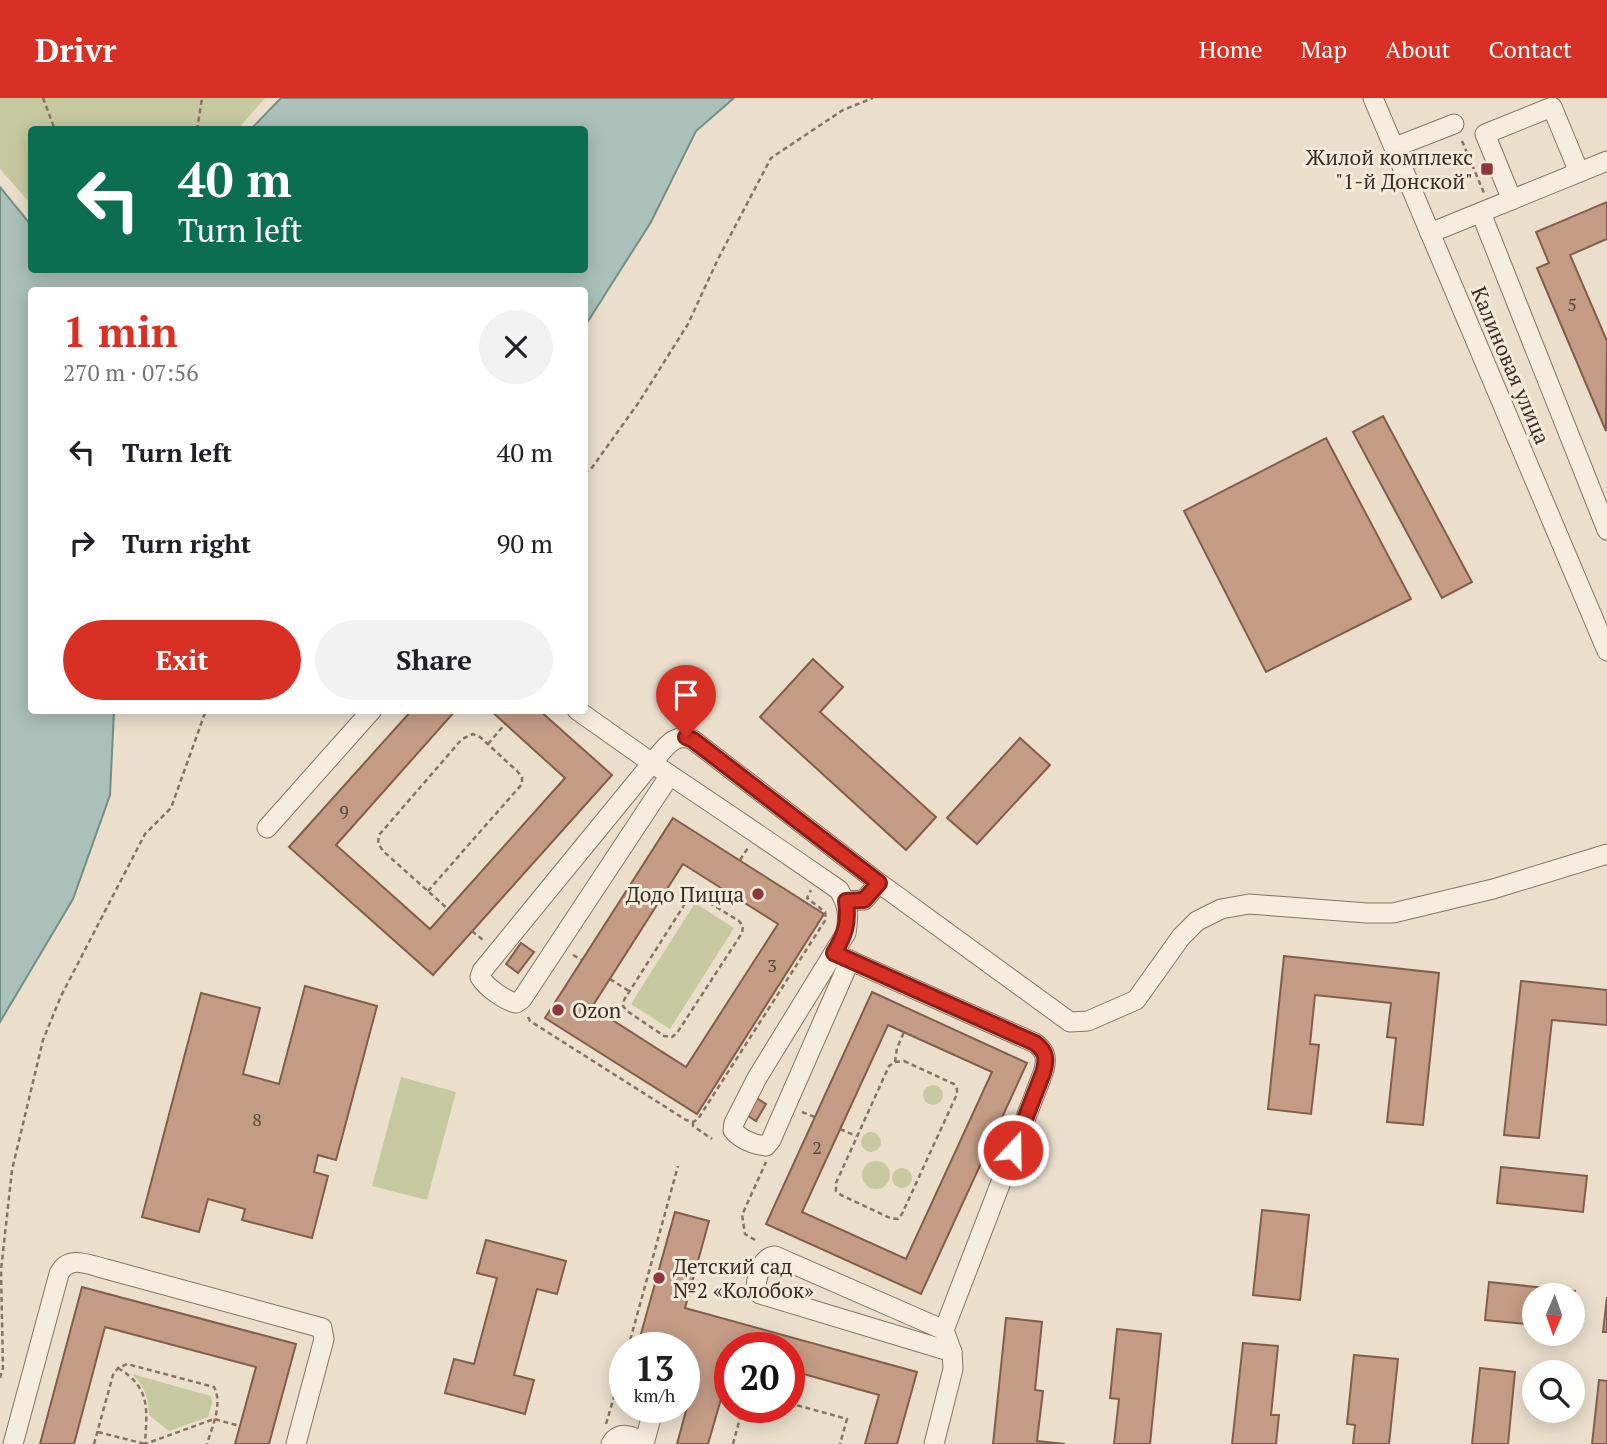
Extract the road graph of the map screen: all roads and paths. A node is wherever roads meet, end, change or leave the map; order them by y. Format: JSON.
{"nodes":[{"id":1,"x":43,"y":98,"type":"edge"},
{"id":2,"x":202,"y":98,"type":"edge"},
{"id":3,"x":873,"y":98,"type":"edge"},
{"id":4,"x":1373,"y":98,"type":"edge"},
{"id":5,"x":1454,"y":124,"type":"joint"},
{"id":6,"x":54,"y":126,"type":"edge"},
{"id":7,"x":198,"y":126,"type":"edge"},
{"id":8,"x":1395,"y":147,"type":"junction"},
{"id":9,"x":1607,"y":161,"type":"edge"},
{"id":10,"x":1579,"y":172,"type":"junction"},
{"id":11,"x":1512,"y":200,"type":"junction"},
{"id":12,"x":1481,"y":213,"type":"junction"},
{"id":13,"x":1430,"y":233,"type":"junction"},
{"id":14,"x":588,"y":471,"type":"edge"},
{"id":15,"x":1607,"y":530,"type":"edge"},
{"id":16,"x":1607,"y":650,"type":"edge"},
{"id":17,"x":205,"y":714,"type":"edge"},
{"id":18,"x":368,"y":714,"type":"edge"},
{"id":19,"x":583,"y":714,"type":"edge"},
{"id":20,"x":505,"y":724,"type":"dead end"},
{"id":21,"x":488,"y":744,"type":"junction"},
{"id":22,"x":652,"y":763,"type":"junction"},
{"id":23,"x":670,"y":775,"type":"junction"},
{"id":24,"x":267,"y":828,"type":"dead end"},
{"id":25,"x":1607,"y":854,"type":"edge"},
{"id":26,"x":879,"y":883,"type":"junction"},
{"id":27,"x":814,"y":885,"type":"dead end"},
{"id":28,"x":722,"y":888,"type":"dead end"},
{"id":29,"x":428,"y":891,"type":"junction"},
{"id":30,"x":846,"y":901,"type":"junction"},
{"id":31,"x":712,"y":904,"type":"junction"},
{"id":32,"x":448,"y":909,"type":"dead end"},
{"id":33,"x":567,"y":951,"type":"dead end"},
{"id":34,"x":842,"y":957,"type":"junction"},
{"id":35,"x":582,"y":960,"type":"dead end"},
{"id":36,"x":610,"y":979,"type":"dead end"},
{"id":37,"x":629,"y":991,"type":"junction"},
{"id":38,"x":528,"y":1017,"type":"dead end"},
{"id":39,"x":904,"y":1032,"type":"dead end"},
{"id":40,"x":895,"y":1062,"type":"junction"},
{"id":41,"x":727,"y":1073,"type":"junction"},
{"id":42,"x":734,"y":1078,"type":"dead end"},
{"id":43,"x":693,"y":1122,"type":"junction"},
{"id":44,"x":840,"y":1129,"type":"dead end"},
{"id":45,"x":857,"y":1137,"type":"junction"},
{"id":46,"x":712,"y":1139,"type":"dead end"},
{"id":47,"x":766,"y":1146,"type":"junction"},
{"id":48,"x":678,"y":1166,"type":"dead end"},
{"id":49,"x":755,"y":1240,"type":"dead end"},
{"id":50,"x":944,"y":1331,"type":"junction"},
{"id":51,"x":632,"y":1332,"type":"edge"},
{"id":52,"x":952,"y":1352,"type":"junction"},
{"id":53,"x":118,"y":1368,"type":"junction"},
{"id":54,"x":0,"y":1378,"type":"edge"},
{"id":55,"x":805,"y":1407,"type":"edge"},
{"id":56,"x":214,"y":1419,"type":"junction"},
{"id":57,"x":649,"y":1423,"type":"edge"},
{"id":58,"x":739,"y":1423,"type":"edge"},
{"id":59,"x":240,"y":1426,"type":"dead end"},
{"id":60,"x":98,"y":1432,"type":"junction"},
{"id":61,"x":607,"y":1438,"type":"edge"},
{"id":62,"x":13,"y":1444,"type":"edge"},
{"id":63,"x":94,"y":1444,"type":"edge"},
{"id":64,"x":145,"y":1444,"type":"edge"},
{"id":65,"x":207,"y":1444,"type":"edge"},
{"id":66,"x":296,"y":1444,"type":"edge"},
{"id":67,"x":642,"y":1444,"type":"edge"},
{"id":68,"x":733,"y":1444,"type":"edge"},
{"id":69,"x":840,"y":1444,"type":"edge"},
{"id":70,"x":934,"y":1444,"type":"edge"}],
"edges":[{"from":1,"to":6,"type":"path"},
{"from":2,"to":7,"type":"path"},
{"from":3,"to":14,"type":"path"},
{"from":4,"to":8,"type":"street","name":"Калиновая улица"},
{"from":5,"to":8,"type":"street"},
{"from":5,"to":11,"type":"path"},
{"from":8,"to":13,"type":"street","name":"Калиновая улица"},
{"from":9,"to":10,"type":"street"},
{"from":10,"to":11,"type":"street"},
{"from":10,"to":11,"type":"street"},
{"from":11,"to":12,"type":"street"},
{"from":12,"to":13,"type":"street"},
{"from":12,"to":15,"type":"street"},
{"from":13,"to":16,"type":"street","name":"Калиновая улица"},
{"from":17,"to":54,"type":"path"},
{"from":18,"to":24,"type":"street"},
{"from":19,"to":22,"type":"street"},
{"from":20,"to":21,"type":"path"},
{"from":21,"to":29,"type":"path"},
{"from":21,"to":29,"type":"path"},
{"from":22,"to":23,"type":"street"},
{"from":22,"to":23,"type":"street"},
{"from":22,"to":26,"type":"street"},
{"from":23,"to":30,"type":"street"},
{"from":25,"to":26,"type":"street"},
{"from":26,"to":30,"type":"street"},
{"from":27,"to":41,"type":"path"},
{"from":28,"to":31,"type":"path"},
{"from":29,"to":32,"type":"path"},
{"from":30,"to":34,"type":"street"},
{"from":31,"to":37,"type":"path"},
{"from":31,"to":37,"type":"path"},
{"from":33,"to":35,"type":"path"},
{"from":34,"to":47,"type":"street"},
{"from":34,"to":47,"type":"street"},
{"from":34,"to":50,"type":"street"},
{"from":36,"to":37,"type":"path"},
{"from":38,"to":43,"type":"path"},
{"from":39,"to":40,"type":"path"},
{"from":40,"to":45,"type":"path"},
{"from":40,"to":45,"type":"path"},
{"from":41,"to":42,"type":"path"},
{"from":41,"to":43,"type":"path"},
{"from":43,"to":46,"type":"path"},
{"from":44,"to":45,"type":"path"},
{"from":47,"to":49,"type":"path"},
{"from":48,"to":51,"type":"path"},
{"from":50,"to":52,"type":"street"},
{"from":50,"to":52,"type":"street"},
{"from":52,"to":70,"type":"street"},
{"from":53,"to":56,"type":"path"},
{"from":53,"to":56,"type":"path"},
{"from":53,"to":60,"type":"path"},
{"from":55,"to":69,"type":"path"},
{"from":56,"to":59,"type":"path"},
{"from":56,"to":65,"type":"path"},
{"from":57,"to":67,"type":"street"},
{"from":58,"to":68,"type":"path"},
{"from":60,"to":63,"type":"path"},
{"from":60,"to":64,"type":"path"},
{"from":61,"to":67,"type":"street"},
{"from":62,"to":66,"type":"street"}]}
